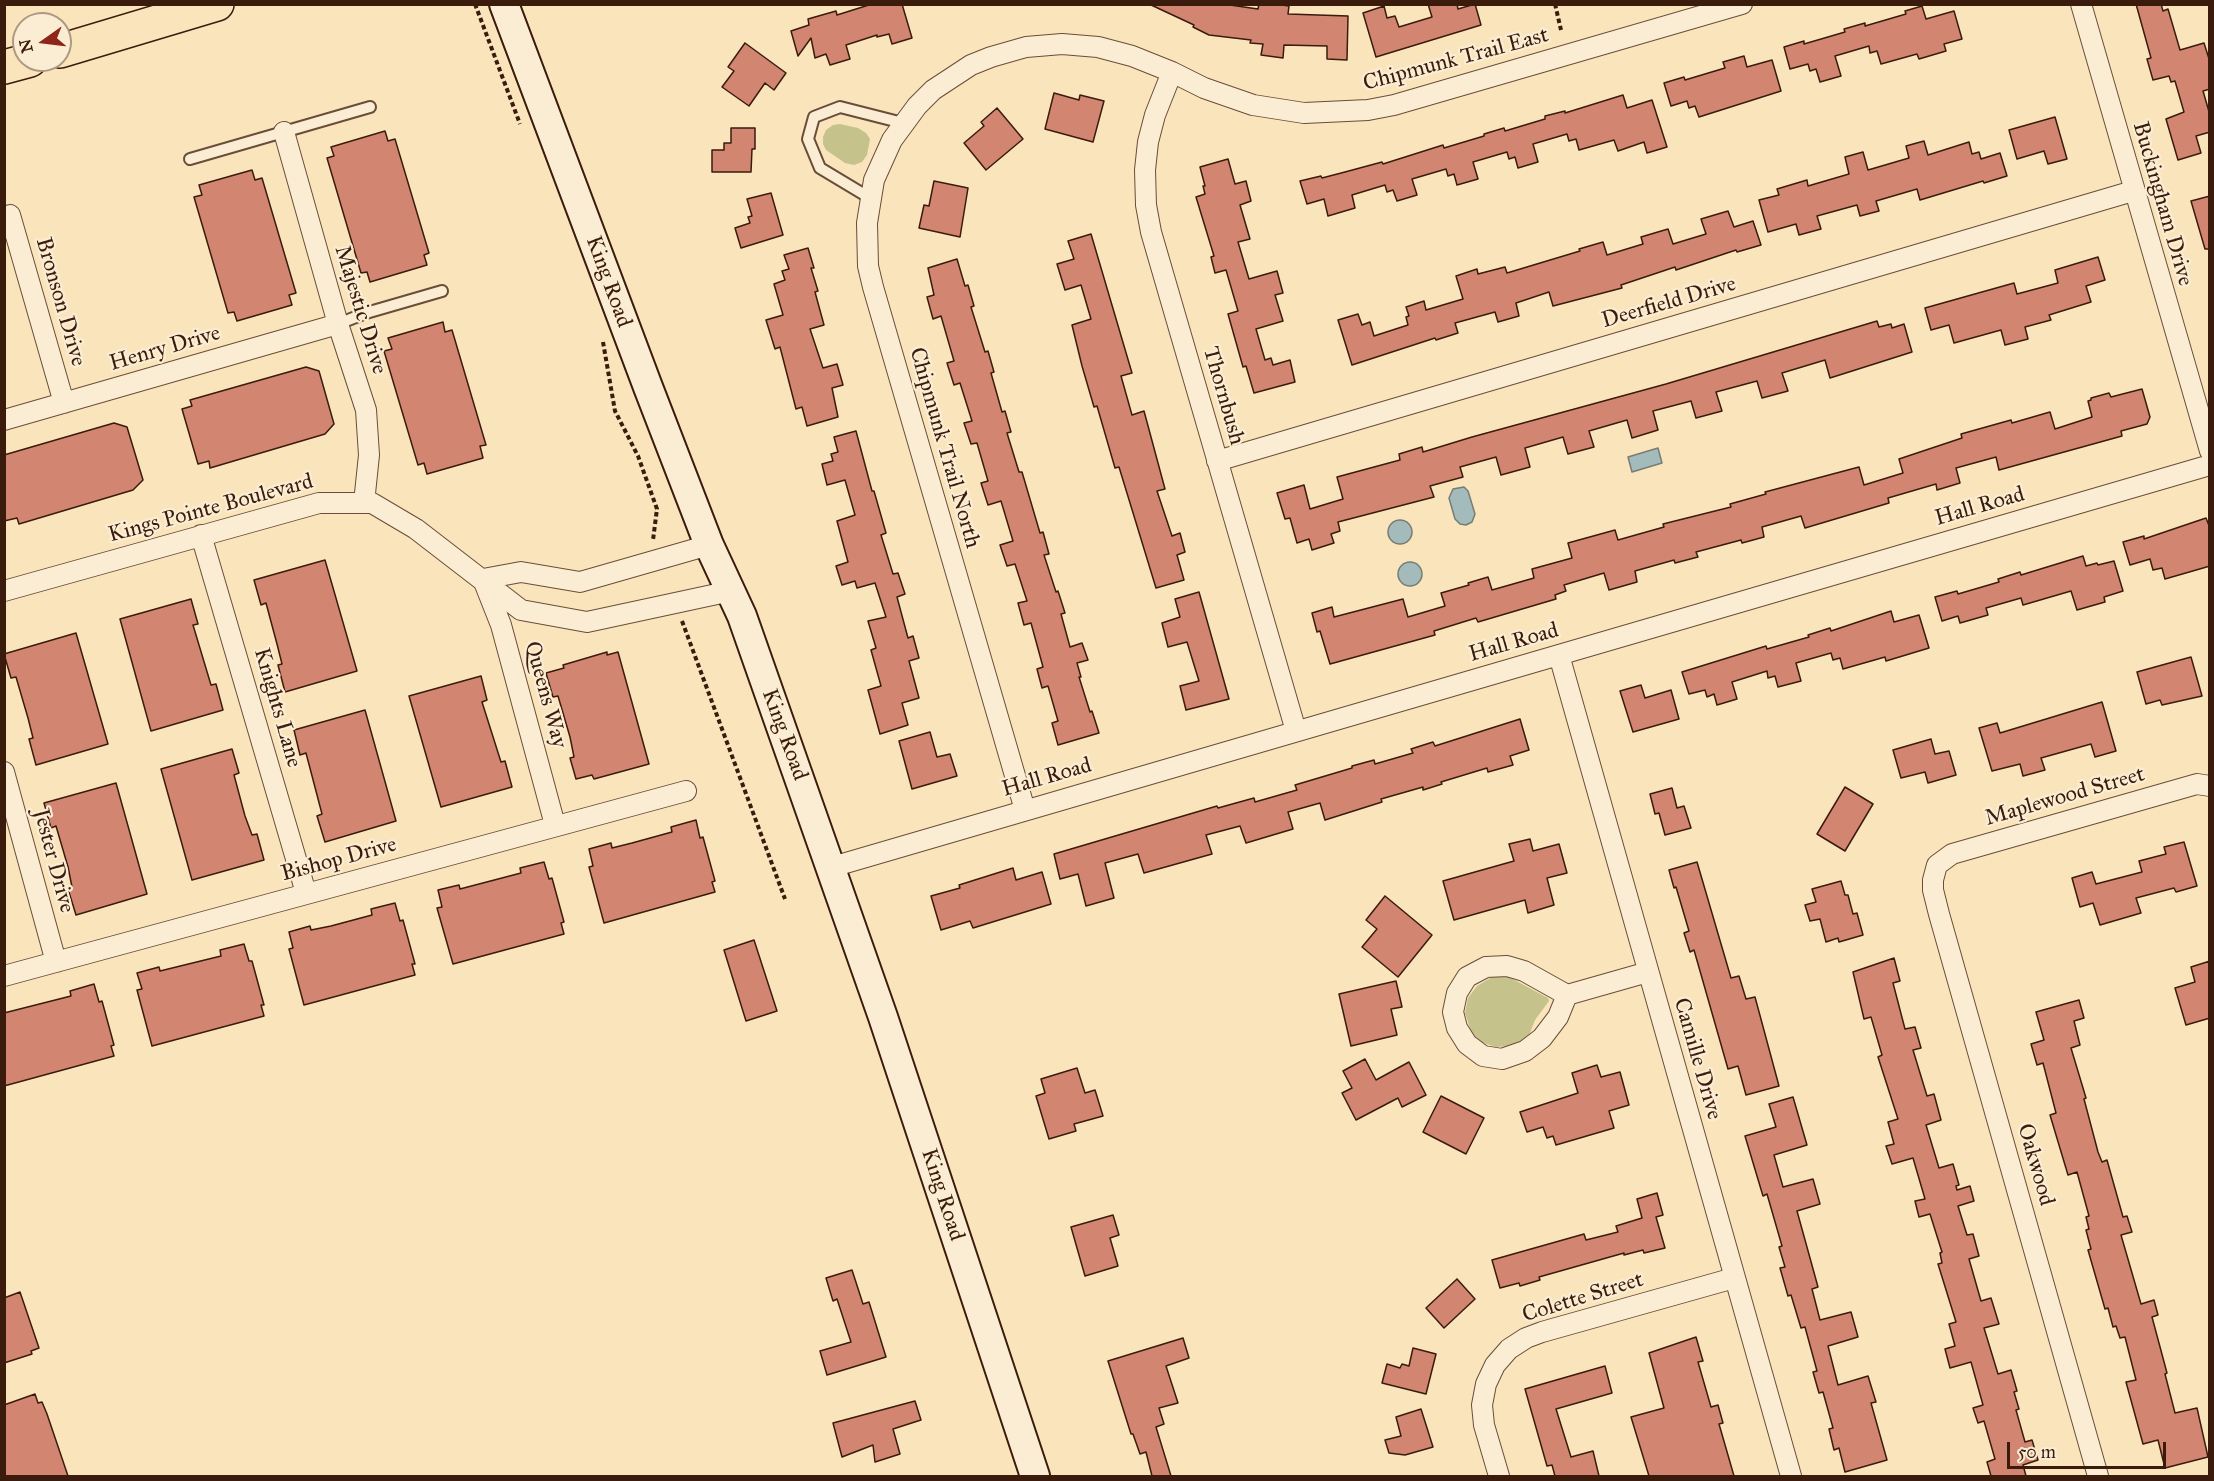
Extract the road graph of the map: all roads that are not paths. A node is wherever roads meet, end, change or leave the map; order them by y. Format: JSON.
{"nodes":[{"id":1,"x":218,"y":4,"type":"edge"},
{"id":2,"x":1742,"y":4,"type":"edge"},
{"id":3,"x":2080,"y":4,"type":"edge"},
{"id":4,"x":508,"y":13,"type":"edge"},
{"id":5,"x":72,"y":47,"type":"edge"},
{"id":6,"x":1172,"y":72,"type":"junction"},
{"id":7,"x":917,"y":106,"type":"joint"},
{"id":8,"x":370,"y":107,"type":"dead end"},
{"id":9,"x":903,"y":123,"type":"junction"},
{"id":10,"x":284,"y":132,"type":"junction"},
{"id":11,"x":190,"y":159,"type":"dead end"},
{"id":12,"x":2133,"y":191,"type":"junction"},
{"id":13,"x":870,"y":198,"type":"junction"},
{"id":14,"x":10,"y":215,"type":"dead end"},
{"id":15,"x":442,"y":291,"type":"dead end"},
{"id":16,"x":338,"y":324,"type":"junction"},
{"id":17,"x":63,"y":403,"type":"junction"},
{"id":18,"x":4,"y":420,"type":"edge"},
{"id":19,"x":2210,"y":451,"type":"edge"},
{"id":20,"x":1217,"y":461,"type":"junction"},
{"id":21,"x":2210,"y":465,"type":"edge"},
{"id":22,"x":364,"y":503,"type":"junction"},
{"id":23,"x":201,"y":535,"type":"junction"},
{"id":24,"x":709,"y":545,"type":"junction"},
{"id":25,"x":483,"y":579,"type":"junction"},
{"id":26,"x":4,"y":591,"type":"edge"},
{"id":27,"x":731,"y":591,"type":"junction"},
{"id":28,"x":1559,"y":655,"type":"junction"},
{"id":29,"x":1296,"y":731,"type":"junction"},
{"id":30,"x":4,"y":772,"type":"edge"},
{"id":31,"x":2210,"y":786,"type":"edge"},
{"id":32,"x":686,"y":791,"type":"dead end"},
{"id":33,"x":1025,"y":810,"type":"junction"},
{"id":34,"x":555,"y":825,"type":"junction"},
{"id":35,"x":1937,"y":865,"type":"joint"},
{"id":36,"x":832,"y":867,"type":"junction"},
{"id":37,"x":306,"y":893,"type":"junction"},
{"id":38,"x":56,"y":962,"type":"junction"},
{"id":39,"x":1647,"y":972,"type":"junction"},
{"id":40,"x":4,"y":975,"type":"edge"},
{"id":41,"x":1567,"y":995,"type":"junction"},
{"id":42,"x":1734,"y":1278,"type":"junction"},
{"id":43,"x":1035,"y":1476,"type":"edge"},
{"id":44,"x":1499,"y":1476,"type":"edge"},
{"id":45,"x":1791,"y":1476,"type":"edge"},
{"id":46,"x":2098,"y":1476,"type":"edge"}],
"edges":[{"from":1,"to":5,"type":"highway"},
{"from":2,"to":6,"type":"street","name":"Chipmunk Trail East"},
{"from":3,"to":12,"type":"street","name":"Buckingham Drive"},
{"from":4,"to":24,"type":"main road","name":"King Road"},
{"from":6,"to":7,"type":"street","name":"Chipmunk Trail East"},
{"from":6,"to":20,"type":"street","name":"Thornbush"},
{"from":7,"to":9,"type":"street","name":"Chipmunk Trail North"},
{"from":8,"to":10,"type":"lane"},
{"from":9,"to":13,"type":"street","name":"Chipmunk Trail North"},
{"from":9,"to":13,"type":"lane"},
{"from":10,"to":11,"type":"lane"},
{"from":10,"to":16,"type":"street","name":"Majestic Drive"},
{"from":12,"to":19,"type":"street","name":"Buckingham Drive"},
{"from":12,"to":20,"type":"street","name":"Deerfield Drive"},
{"from":13,"to":33,"type":"street","name":"Chipmunk Trail North"},
{"from":14,"to":17,"type":"street","name":"Bronson Drive"},
{"from":15,"to":16,"type":"lane"},
{"from":16,"to":17,"type":"street","name":"Henry Drive"},
{"from":16,"to":22,"type":"street","name":"Majestic Drive"},
{"from":17,"to":18,"type":"street","name":"Henry Drive"},
{"from":20,"to":29,"type":"street","name":"Thornbush"},
{"from":21,"to":28,"type":"street","name":"Hall Road"},
{"from":22,"to":23,"type":"street","name":"Kings Pointe Boulevard"},
{"from":22,"to":25,"type":"street","name":"Kings Pointe Boulevard"},
{"from":23,"to":26,"type":"street","name":"Kings Pointe Boulevard"},
{"from":23,"to":37,"type":"street","name":"Knights Lane"},
{"from":24,"to":25,"type":"street"},
{"from":24,"to":27,"type":"main road","name":"King Road"},
{"from":25,"to":27,"type":"street","name":"Kings Pointe Boulevard"},
{"from":25,"to":34,"type":"street","name":"Queens Way"},
{"from":27,"to":36,"type":"main road","name":"King Road"},
{"from":28,"to":29,"type":"street","name":"Hall Road"},
{"from":28,"to":39,"type":"street","name":"Camille Drive"},
{"from":29,"to":33,"type":"street","name":"Hall Road"},
{"from":30,"to":38,"type":"street","name":"Jester Drive"},
{"from":31,"to":35,"type":"street","name":"Maplewood Street"},
{"from":32,"to":34,"type":"street","name":"Bishop Drive"},
{"from":33,"to":36,"type":"street","name":"Hall Road"},
{"from":34,"to":37,"type":"street","name":"Bishop Drive"},
{"from":35,"to":46,"type":"street","name":"Oakwood"},
{"from":36,"to":43,"type":"main road","name":"King Road"},
{"from":37,"to":38,"type":"street","name":"Bishop Drive"},
{"from":38,"to":40,"type":"street","name":"Bishop Drive"},
{"from":39,"to":41,"type":"street"},
{"from":39,"to":42,"type":"street","name":"Camille Drive"},
{"from":41,"to":41,"type":"street"},
{"from":42,"to":44,"type":"street","name":"Colette Street"},
{"from":42,"to":45,"type":"street","name":"Camille Drive"}]}
